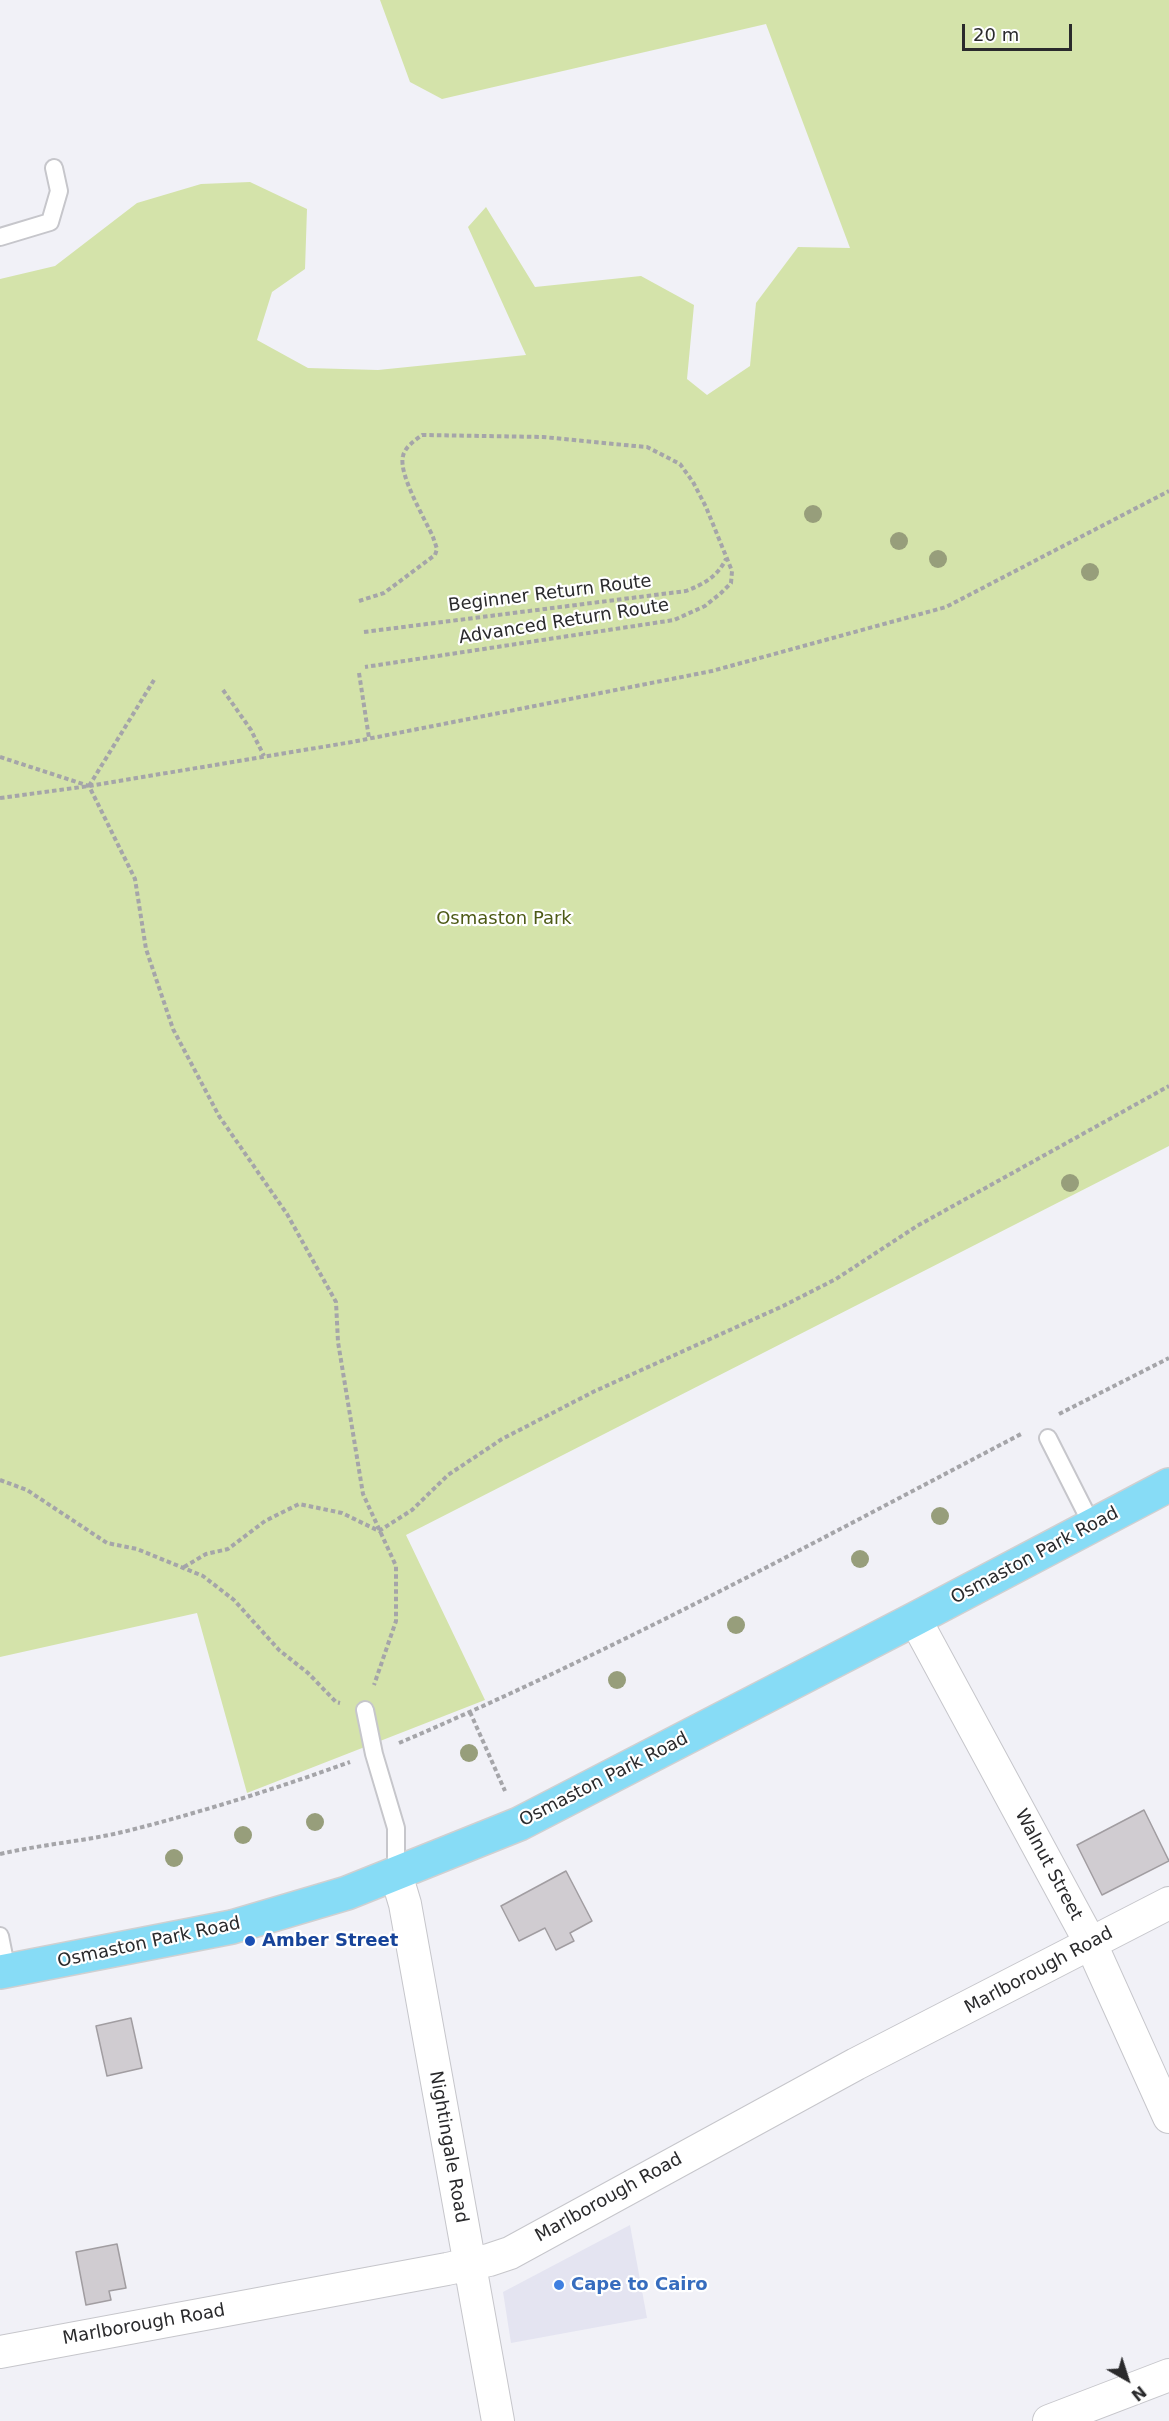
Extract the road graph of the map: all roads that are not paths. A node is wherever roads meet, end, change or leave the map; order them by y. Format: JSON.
{"nodes":[{"id":1,"x":54,"y":168,"type":"dead end"},
{"id":2,"x":0,"y":237,"type":"edge"},
{"id":3,"x":1047,"y":1438,"type":"dead end"},
{"id":4,"x":1169,"y":1485,"type":"edge"},
{"id":5,"x":1092,"y":1525,"type":"junction"},
{"id":6,"x":915,"y":1619,"type":"junction"},
{"id":7,"x":366,"y":1710,"type":"road end"},
{"id":8,"x":396,"y":1874,"type":"junction"},
{"id":9,"x":1169,"y":1903,"type":"edge"},
{"id":10,"x":0,"y":1936,"type":"edge"},
{"id":11,"x":1091,"y":1944,"type":"junction"},
{"id":12,"x":4,"y":1972,"type":"edge"},
{"id":13,"x":1169,"y":2117,"type":"edge"},
{"id":14,"x":470,"y":2264,"type":"junction"},
{"id":15,"x":0,"y":2352,"type":"edge"},
{"id":16,"x":1169,"y":2375,"type":"edge"},
{"id":17,"x":498,"y":2421,"type":"edge"},
{"id":18,"x":1049,"y":2421,"type":"edge"}],
"edges":[{"from":1,"to":2,"type":"lane"},
{"from":3,"to":5,"type":"lane"},
{"from":4,"to":5,"type":"highway","name":"Osmaston Park Road"},
{"from":5,"to":6,"type":"highway","name":"Osmaston Park Road"},
{"from":6,"to":8,"type":"highway","name":"Osmaston Park Road"},
{"from":6,"to":11,"type":"street","name":"Walnut Street"},
{"from":7,"to":8,"type":"lane"},
{"from":8,"to":12,"type":"highway","name":"Osmaston Park Road"},
{"from":8,"to":14,"type":"street","name":"Nightingale Road"},
{"from":9,"to":11,"type":"street","name":"Marlborough Road"},
{"from":10,"to":12,"type":"lane"},
{"from":11,"to":13,"type":"street","name":"Walnut Street"},
{"from":11,"to":14,"type":"street","name":"Marlborough Road"},
{"from":14,"to":15,"type":"street","name":"Marlborough Road"},
{"from":14,"to":17,"type":"street","name":"Nightingale Road"},
{"from":16,"to":18,"type":"street"}]}
